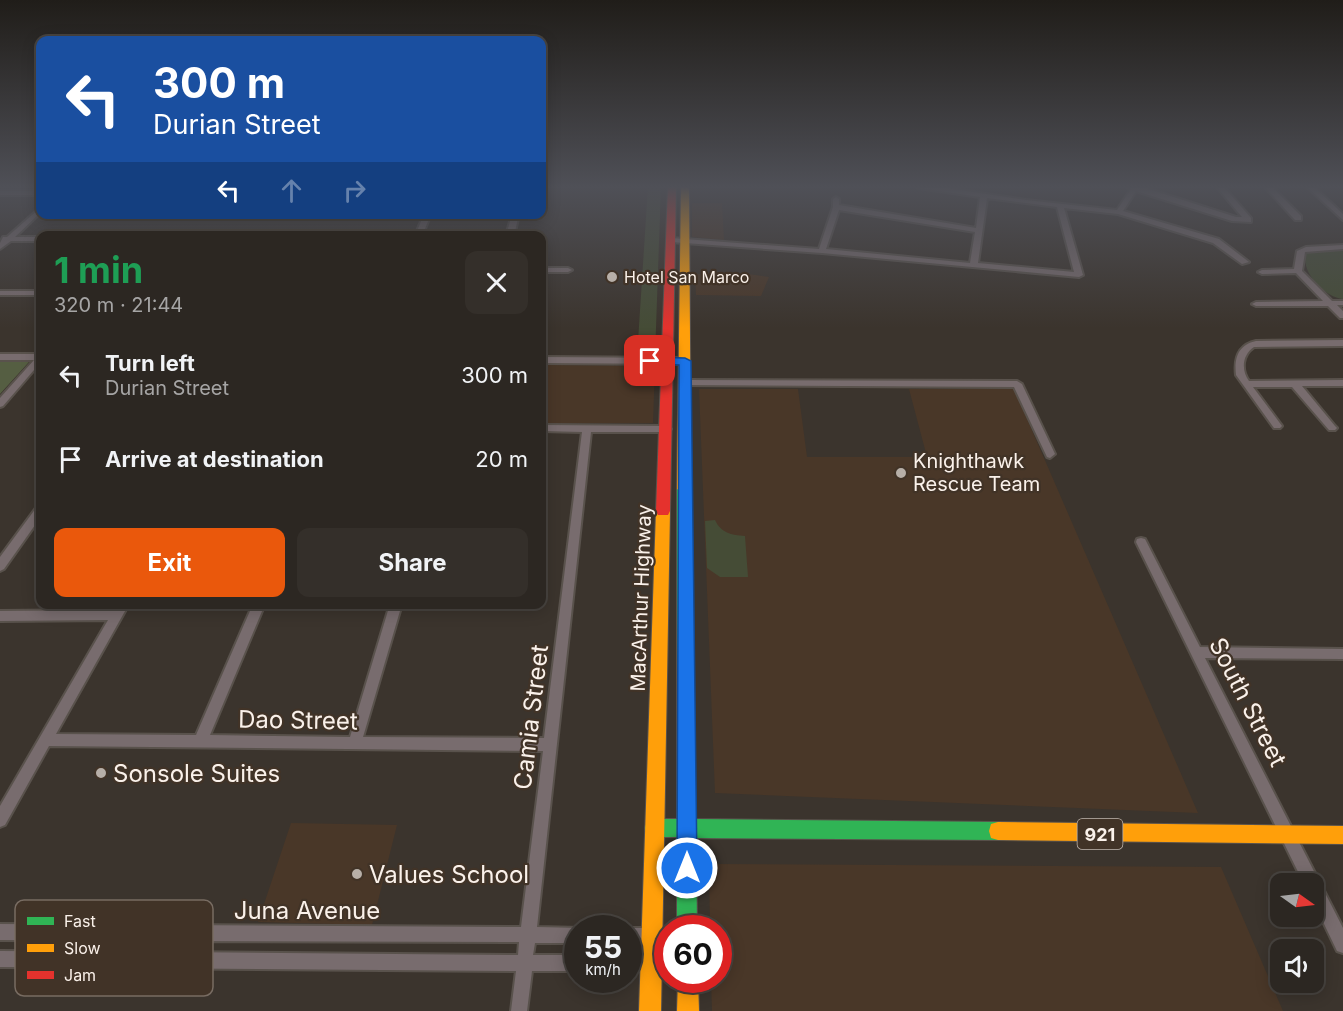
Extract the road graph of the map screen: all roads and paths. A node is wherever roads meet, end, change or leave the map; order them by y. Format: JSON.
{"nodes":[{"id":1,"x":671,"y":233,"type":"edge"},
{"id":2,"x":686,"y":233,"type":"edge"},
{"id":3,"x":827,"y":233,"type":"edge"},
{"id":4,"x":979,"y":233,"type":"edge"},
{"id":5,"x":1067,"y":233,"type":"edge"},
{"id":6,"x":1191,"y":233,"type":"edge"},
{"id":7,"x":4,"y":239,"type":"edge"},
{"id":8,"x":36,"y":239,"type":"edge"},
{"id":9,"x":671,"y":240,"type":"junction"},
{"id":10,"x":686,"y":240,"type":"junction"},
{"id":11,"x":0,"y":247,"type":"edge"},
{"id":12,"x":1343,"y":248,"type":"edge"},
{"id":13,"x":822,"y":251,"type":"junction"},
{"id":14,"x":1245,"y":262,"type":"dead end"},
{"id":15,"x":974,"y":264,"type":"junction"},
{"id":16,"x":546,"y":270,"type":"edge"},
{"id":17,"x":568,"y":270,"type":"dead end"},
{"id":18,"x":1298,"y":271,"type":"junction"},
{"id":19,"x":1262,"y":272,"type":"dead end"},
{"id":20,"x":0,"y":293,"type":"edge"},
{"id":21,"x":36,"y":293,"type":"edge"},
{"id":22,"x":1330,"y":303,"type":"junction"},
{"id":23,"x":1343,"y":303,"type":"edge"},
{"id":24,"x":1256,"y":304,"type":"dead end"},
{"id":25,"x":1343,"y":316,"type":"edge"},
{"id":26,"x":1343,"y":343,"type":"edge"},
{"id":27,"x":0,"y":357,"type":"edge"},
{"id":28,"x":36,"y":357,"type":"edge"},
{"id":29,"x":546,"y":360,"type":"edge"},
{"id":30,"x":668,"y":361,"type":"junction"},
{"id":31,"x":685,"y":361,"type":"junction"},
{"id":32,"x":36,"y":362,"type":"edge"},
{"id":33,"x":685,"y":383,"type":"junction"},
{"id":34,"x":1343,"y":383,"type":"edge"},
{"id":35,"x":1246,"y":384,"type":"junction"},
{"id":36,"x":1295,"y":384,"type":"junction"},
{"id":37,"x":0,"y":404,"type":"edge"},
{"id":38,"x":1277,"y":426,"type":"dead end"},
{"id":39,"x":546,"y":428,"type":"edge"},
{"id":40,"x":587,"y":428,"type":"junction"},
{"id":41,"x":1332,"y":428,"type":"dead end"},
{"id":42,"x":666,"y":429,"type":"junction"},
{"id":43,"x":1050,"y":454,"type":"dead end"},
{"id":44,"x":36,"y":516,"type":"edge"},
{"id":45,"x":1141,"y":542,"type":"dead end"},
{"id":46,"x":0,"y":566,"type":"edge"},
{"id":47,"x":257,"y":609,"type":"edge"},
{"id":48,"x":395,"y":609,"type":"edge"},
{"id":49,"x":119,"y":610,"type":"edge"},
{"id":50,"x":0,"y":616,"type":"edge"},
{"id":51,"x":1196,"y":652,"type":"junction"},
{"id":52,"x":1343,"y":654,"type":"edge"},
{"id":53,"x":45,"y":740,"type":"junction"},
{"id":54,"x":200,"y":742,"type":"junction"},
{"id":55,"x":355,"y":743,"type":"junction"},
{"id":56,"x":550,"y":745,"type":"junction"},
{"id":57,"x":0,"y":820,"type":"edge"},
{"id":58,"x":654,"y":828,"type":"junction"},
{"id":59,"x":687,"y":828,"type":"junction"},
{"id":60,"x":1288,"y":835,"type":"junction"},
{"id":61,"x":1343,"y":836,"type":"edge"},
{"id":62,"x":1307,"y":873,"type":"edge"},
{"id":63,"x":1324,"y":907,"type":"edge"},
{"id":64,"x":687,"y":915,"type":"edge"},
{"id":65,"x":0,"y":932,"type":"edge"},
{"id":66,"x":15,"y":932,"type":"edge"},
{"id":67,"x":213,"y":933,"type":"edge"},
{"id":68,"x":528,"y":935,"type":"junction"},
{"id":69,"x":564,"y":935,"type":"edge"},
{"id":70,"x":642,"y":936,"type":"edge"},
{"id":71,"x":652,"y":936,"type":"junction"},
{"id":72,"x":1343,"y":945,"type":"edge"},
{"id":73,"x":0,"y":959,"type":"edge"},
{"id":74,"x":15,"y":959,"type":"edge"},
{"id":75,"x":213,"y":960,"type":"edge"},
{"id":76,"x":525,"y":963,"type":"junction"},
{"id":77,"x":564,"y":963,"type":"edge"},
{"id":78,"x":642,"y":963,"type":"edge"},
{"id":79,"x":651,"y":963,"type":"junction"},
{"id":80,"x":688,"y":993,"type":"edge"},
{"id":81,"x":519,"y":1011,"type":"edge"},
{"id":82,"x":650,"y":1011,"type":"edge"},
{"id":83,"x":688,"y":1011,"type":"edge"}],
"edges":[{"from":1,"to":9,"type":"main road","name":"MacArthur Highway"},
{"from":2,"to":10,"type":"main road","name":"MacArthur Highway"},
{"from":3,"to":13,"type":"street"},
{"from":4,"to":15,"type":"street"},
{"from":5,"to":15,"type":"street"},
{"from":6,"to":14,"type":"street"},
{"from":7,"to":8,"type":"street"},
{"from":7,"to":11,"type":"street"},
{"from":9,"to":10,"type":"street"},
{"from":9,"to":30,"type":"main road","name":"MacArthur Highway"},
{"from":10,"to":13,"type":"street"},
{"from":10,"to":31,"type":"main road","name":"MacArthur Highway"},
{"from":12,"to":18,"type":"street"},
{"from":13,"to":15,"type":"street"},
{"from":16,"to":17,"type":"street"},
{"from":18,"to":19,"type":"street"},
{"from":18,"to":22,"type":"street"},
{"from":20,"to":21,"type":"street"},
{"from":22,"to":23,"type":"street"},
{"from":22,"to":24,"type":"street"},
{"from":22,"to":25,"type":"street"},
{"from":26,"to":35,"type":"street"},
{"from":27,"to":28,"type":"street"},
{"from":29,"to":30,"type":"street"},
{"from":30,"to":31,"type":"street"},
{"from":30,"to":42,"type":"main road","name":"MacArthur Highway"},
{"from":31,"to":33,"type":"main road","name":"MacArthur Highway"},
{"from":32,"to":37,"type":"street"},
{"from":33,"to":43,"type":"street"},
{"from":33,"to":59,"type":"main road","name":"MacArthur Highway"},
{"from":34,"to":36,"type":"street"},
{"from":35,"to":36,"type":"street"},
{"from":35,"to":38,"type":"street"},
{"from":36,"to":41,"type":"street"},
{"from":39,"to":40,"type":"street"},
{"from":40,"to":42,"type":"street"},
{"from":40,"to":56,"type":"street","name":"Camia Street"},
{"from":42,"to":58,"type":"main road","name":"MacArthur Highway"},
{"from":44,"to":46,"type":"street"},
{"from":45,"to":51,"type":"street","name":"South Street"},
{"from":47,"to":54,"type":"street"},
{"from":48,"to":55,"type":"street"},
{"from":49,"to":50,"type":"street"},
{"from":49,"to":53,"type":"street"},
{"from":51,"to":52,"type":"street"},
{"from":51,"to":60,"type":"street","name":"South Street"},
{"from":53,"to":54,"type":"street","name":"Dao Street"},
{"from":53,"to":57,"type":"street"},
{"from":54,"to":55,"type":"street","name":"Dao Street"},
{"from":55,"to":56,"type":"street","name":"Dao Street"},
{"from":56,"to":68,"type":"street","name":"Camia Street"},
{"from":58,"to":59,"type":"main road","number":"921"},
{"from":58,"to":71,"type":"main road","name":"MacArthur Highway"},
{"from":59,"to":60,"type":"main road","number":"921"},
{"from":59,"to":64,"type":"main road","name":"MacArthur Highway"},
{"from":60,"to":61,"type":"main road","number":"921"},
{"from":60,"to":62,"type":"street","name":"South Street"},
{"from":63,"to":72,"type":"street","name":"South Street"},
{"from":65,"to":66,"type":"street","name":"Juna Avenue"},
{"from":67,"to":68,"type":"street","name":"Juna Avenue"},
{"from":68,"to":69,"type":"street","name":"Juna Avenue"},
{"from":68,"to":76,"type":"street","name":"Camia Street"},
{"from":70,"to":71,"type":"street"},
{"from":71,"to":79,"type":"main road","name":"MacArthur Highway"},
{"from":73,"to":74,"type":"street"},
{"from":75,"to":76,"type":"street"},
{"from":76,"to":77,"type":"street"},
{"from":76,"to":81,"type":"street","name":"Camia Street"},
{"from":78,"to":79,"type":"street"},
{"from":79,"to":82,"type":"main road","name":"MacArthur Highway"},
{"from":80,"to":83,"type":"main road"}]}
